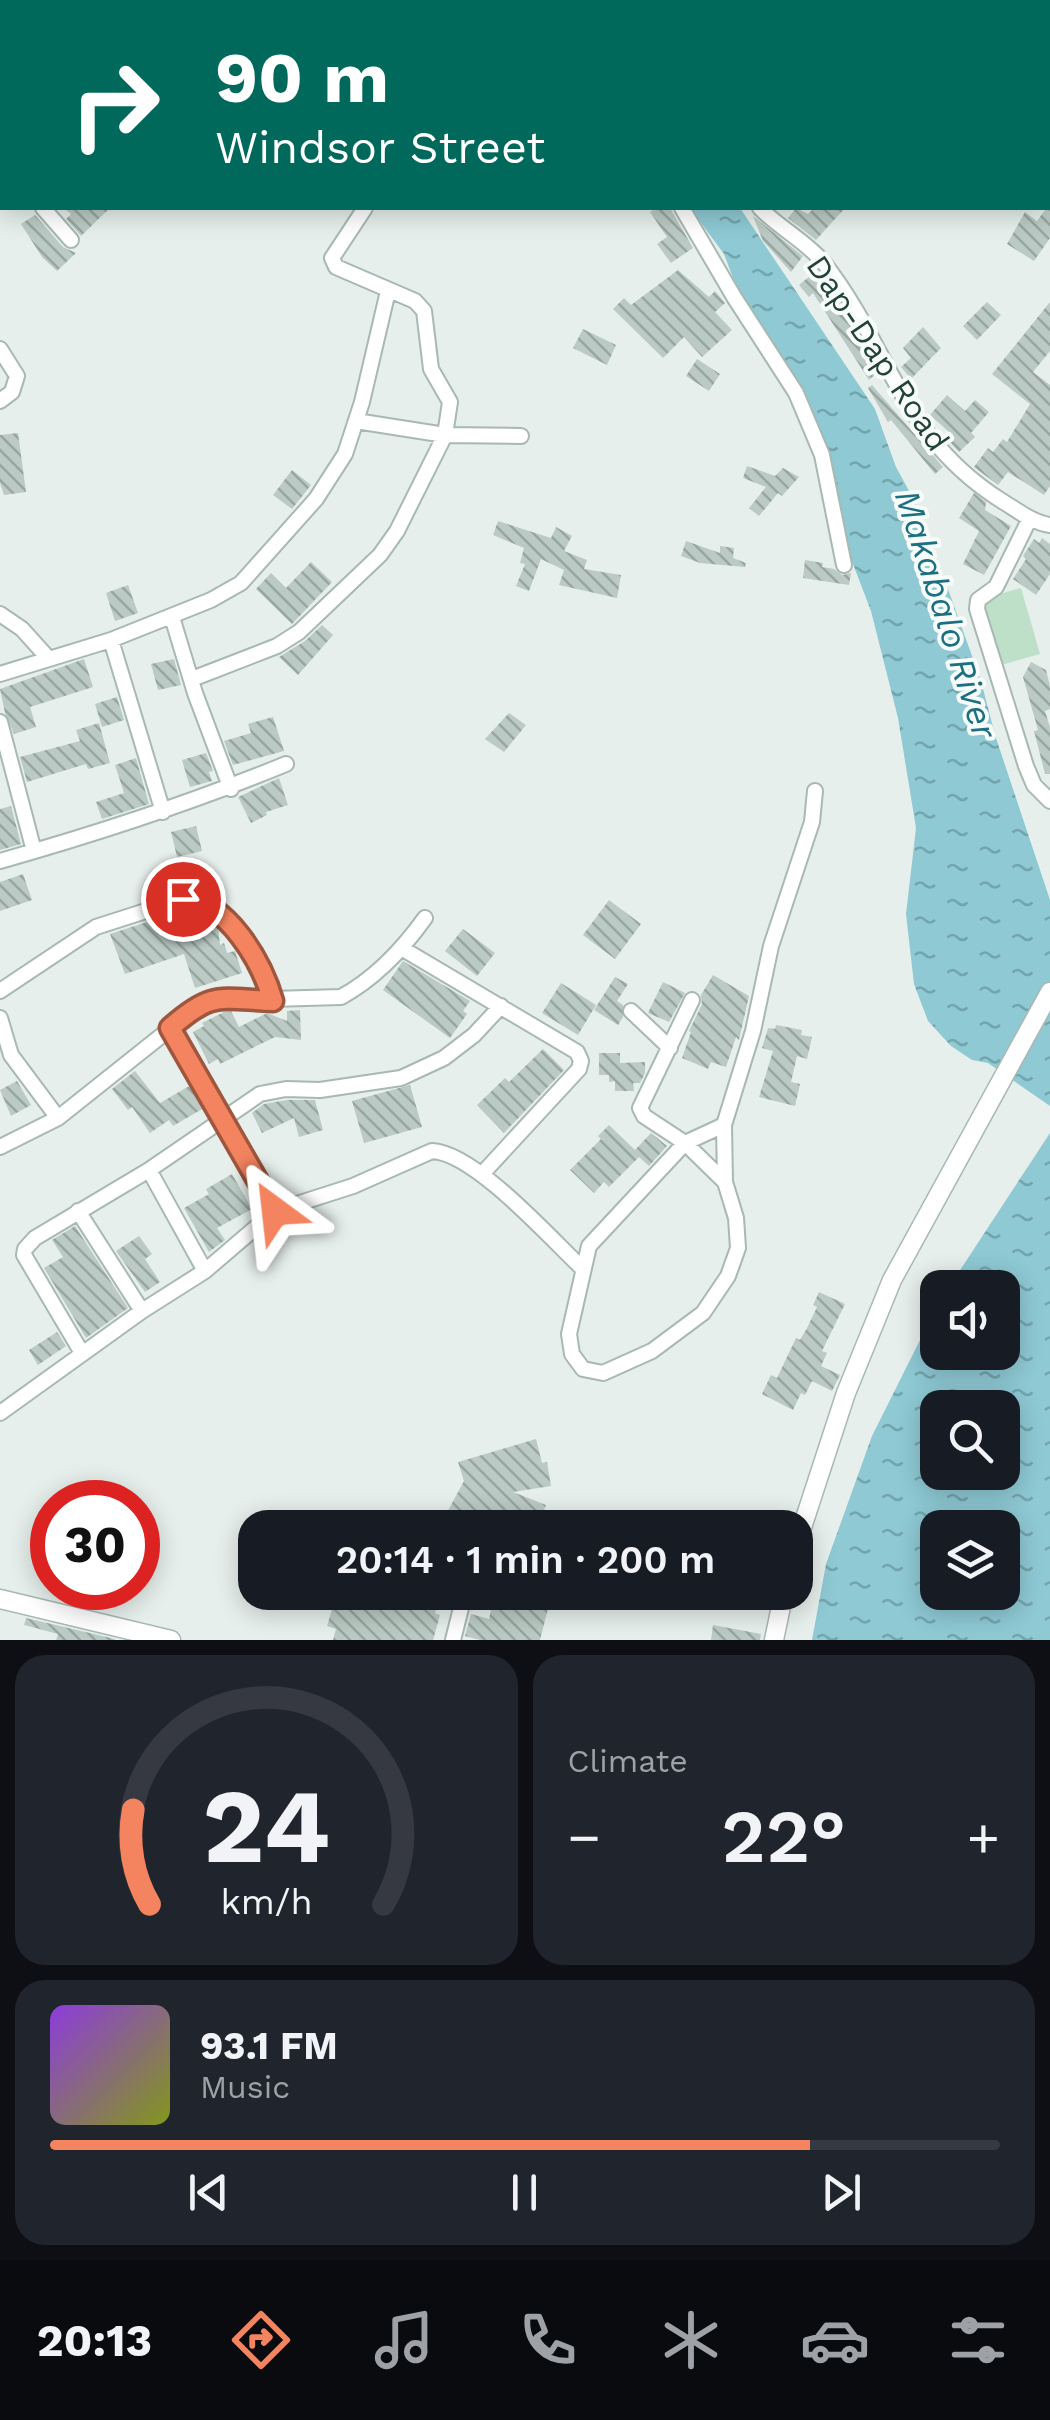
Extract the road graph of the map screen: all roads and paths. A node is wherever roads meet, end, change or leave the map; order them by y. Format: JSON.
{"nodes":[{"id":1,"x":0,"y":80,"type":"edge"},
{"id":2,"x":0,"y":90,"type":"edge"},
{"id":3,"x":45,"y":210,"type":"edge"},
{"id":4,"x":365,"y":210,"type":"edge"},
{"id":5,"x":683,"y":210,"type":"edge"},
{"id":6,"x":762,"y":210,"type":"edge"},
{"id":7,"x":71,"y":240,"type":"dead end"},
{"id":8,"x":388,"y":291,"type":"junction"},
{"id":9,"x":0,"y":349,"type":"edge"},
{"id":10,"x":0,"y":401,"type":"edge"},
{"id":11,"x":356,"y":421,"type":"junction"},
{"id":12,"x":445,"y":435,"type":"junction"},
{"id":13,"x":521,"y":436,"type":"dead end"},
{"id":14,"x":1030,"y":518,"type":"junction"},
{"id":15,"x":1050,"y":525,"type":"edge"},
{"id":16,"x":844,"y":566,"type":"dead end"},
{"id":17,"x":0,"y":614,"type":"edge"},
{"id":18,"x":172,"y":616,"type":"junction"},
{"id":19,"x":110,"y":640,"type":"junction"},
{"id":20,"x":49,"y":660,"type":"junction"},
{"id":21,"x":0,"y":674,"type":"edge"},
{"id":22,"x":192,"y":679,"type":"junction"},
{"id":23,"x":0,"y":722,"type":"edge"},
{"id":24,"x":286,"y":764,"type":"dead end"},
{"id":25,"x":231,"y":788,"type":"junction"},
{"id":26,"x":815,"y":792,"type":"dead end"},
{"id":27,"x":1050,"y":801,"type":"edge"},
{"id":28,"x":163,"y":812,"type":"junction"},
{"id":29,"x":34,"y":852,"type":"junction"},
{"id":30,"x":0,"y":861,"type":"edge"},
{"id":31,"x":425,"y":918,"type":"dead end"},
{"id":32,"x":403,"y":949,"type":"junction"},
{"id":33,"x":0,"y":991,"type":"edge"},
{"id":34,"x":1050,"y":992,"type":"edge"},
{"id":35,"x":692,"y":1000,"type":"dead end"},
{"id":36,"x":273,"y":1001,"type":"junction"},
{"id":37,"x":501,"y":1006,"type":"junction"},
{"id":38,"x":631,"y":1011,"type":"dead end"},
{"id":39,"x":0,"y":1018,"type":"edge"},
{"id":40,"x":170,"y":1028,"type":"junction"},
{"id":41,"x":670,"y":1048,"type":"junction"},
{"id":42,"x":5,"y":1057,"type":"edge"},
{"id":43,"x":58,"y":1118,"type":"junction"},
{"id":44,"x":223,"y":1120,"type":"junction"},
{"id":45,"x":724,"y":1124,"type":"junction"},
{"id":46,"x":685,"y":1143,"type":"junction"},
{"id":47,"x":0,"y":1147,"type":"edge"},
{"id":48,"x":149,"y":1170,"type":"junction"},
{"id":49,"x":482,"y":1174,"type":"junction"},
{"id":50,"x":725,"y":1182,"type":"junction"},
{"id":51,"x":275,"y":1211,"type":"junction"},
{"id":52,"x":78,"y":1212,"type":"junction"},
{"id":53,"x":583,"y":1269,"type":"junction"},
{"id":54,"x":205,"y":1271,"type":"junction"},
{"id":55,"x":142,"y":1311,"type":"junction"},
{"id":56,"x":82,"y":1353,"type":"junction"},
{"id":57,"x":0,"y":1413,"type":"edge"},
{"id":58,"x":808,"y":1510,"type":"edge"},
{"id":59,"x":0,"y":1599,"type":"edge"},
{"id":60,"x":460,"y":1610,"type":"edge"},
{"id":61,"x":780,"y":1610,"type":"edge"},
{"id":62,"x":171,"y":1640,"type":"edge"},
{"id":63,"x":452,"y":1640,"type":"edge"},
{"id":64,"x":774,"y":1640,"type":"edge"}],
"edges":[{"from":1,"to":2,"type":"street"},
{"from":3,"to":7,"type":"street"},
{"from":4,"to":8,"type":"street"},
{"from":5,"to":16,"type":"street"},
{"from":6,"to":14,"type":"street","name":"Dap-Dap Road"},
{"from":8,"to":11,"type":"street"},
{"from":8,"to":12,"type":"street"},
{"from":9,"to":10,"type":"street"},
{"from":11,"to":12,"type":"street"},
{"from":11,"to":18,"type":"street"},
{"from":12,"to":13,"type":"street"},
{"from":12,"to":22,"type":"street"},
{"from":14,"to":15,"type":"street","name":"Dap-Dap Road"},
{"from":14,"to":27,"type":"street"},
{"from":17,"to":20,"type":"street"},
{"from":18,"to":19,"type":"street"},
{"from":18,"to":22,"type":"street"},
{"from":19,"to":20,"type":"street"},
{"from":19,"to":28,"type":"street"},
{"from":20,"to":21,"type":"street"},
{"from":22,"to":25,"type":"street"},
{"from":23,"to":29,"type":"street"},
{"from":24,"to":25,"type":"street"},
{"from":25,"to":28,"type":"street"},
{"from":26,"to":45,"type":"street"},
{"from":28,"to":29,"type":"street"},
{"from":29,"to":30,"type":"street"},
{"from":31,"to":32,"type":"street"},
{"from":32,"to":36,"type":"street"},
{"from":32,"to":37,"type":"street"},
{"from":33,"to":36,"type":"street"},
{"from":34,"to":58,"type":"street"},
{"from":35,"to":41,"type":"street"},
{"from":36,"to":40,"type":"street"},
{"from":37,"to":44,"type":"street"},
{"from":37,"to":49,"type":"street"},
{"from":38,"to":41,"type":"street"},
{"from":39,"to":42,"type":"street"},
{"from":40,"to":43,"type":"street"},
{"from":40,"to":44,"type":"street"},
{"from":41,"to":46,"type":"street"},
{"from":42,"to":43,"type":"street"},
{"from":43,"to":47,"type":"street"},
{"from":44,"to":48,"type":"street"},
{"from":44,"to":51,"type":"street"},
{"from":45,"to":46,"type":"street"},
{"from":45,"to":50,"type":"street"},
{"from":46,"to":50,"type":"street"},
{"from":46,"to":53,"type":"street"},
{"from":48,"to":52,"type":"street"},
{"from":48,"to":54,"type":"street"},
{"from":49,"to":51,"type":"street"},
{"from":49,"to":53,"type":"street"},
{"from":50,"to":53,"type":"street"},
{"from":51,"to":54,"type":"street"},
{"from":52,"to":55,"type":"street"},
{"from":52,"to":56,"type":"street"},
{"from":54,"to":55,"type":"street"},
{"from":55,"to":56,"type":"street"},
{"from":56,"to":57,"type":"street"},
{"from":59,"to":62,"type":"street"},
{"from":60,"to":63,"type":"street"},
{"from":61,"to":64,"type":"street"}]}
